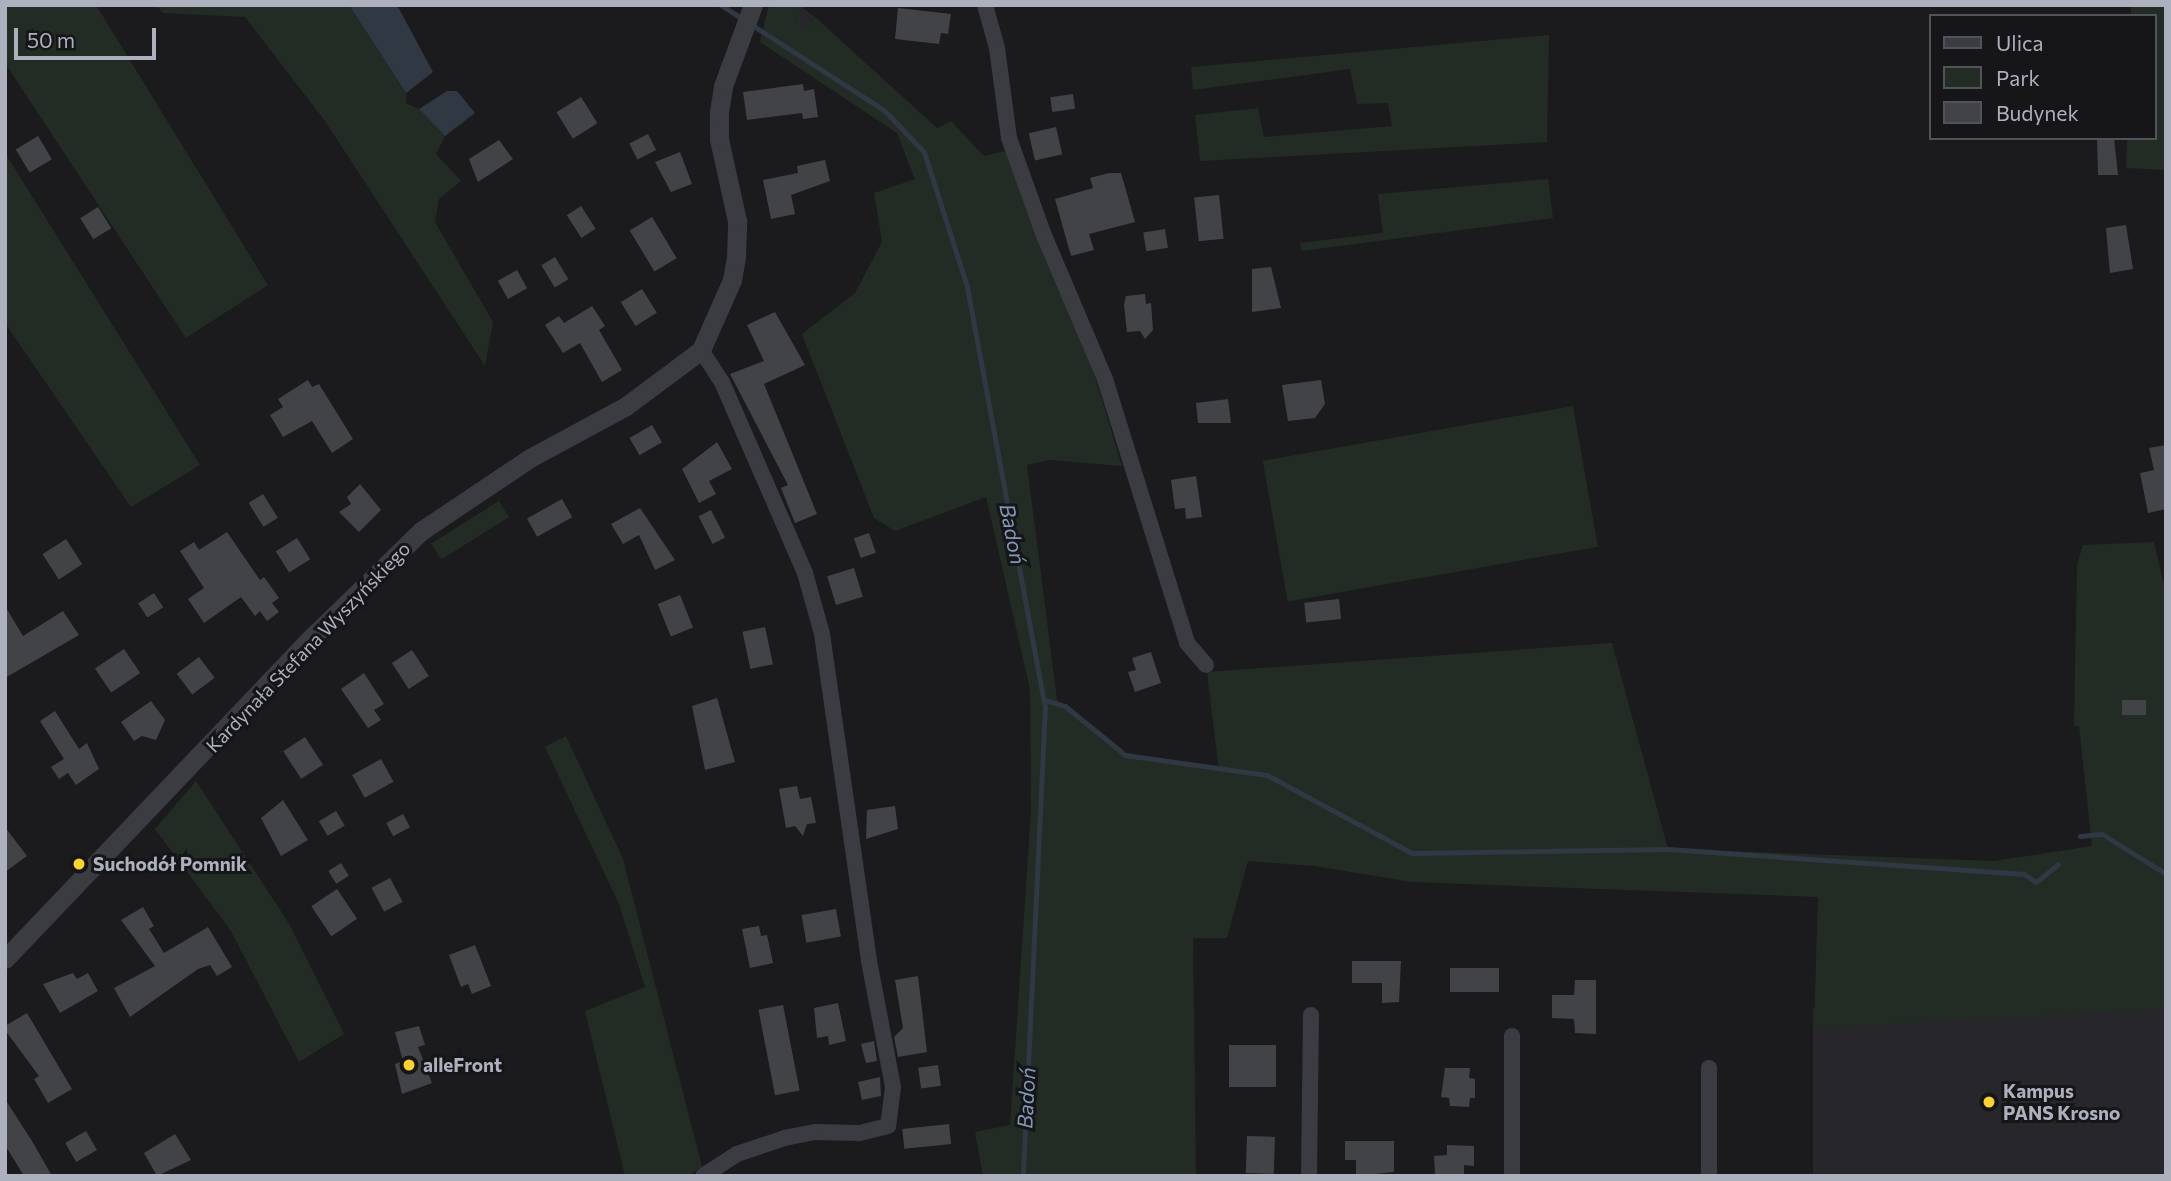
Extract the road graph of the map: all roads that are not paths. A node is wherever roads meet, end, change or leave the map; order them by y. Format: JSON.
{"nodes":[{"id":1,"x":985,"y":5,"type":"edge"},
{"id":2,"x":752,"y":8,"type":"edge"},
{"id":3,"x":701,"y":350,"type":"junction"},
{"id":4,"x":1206,"y":665,"type":"dead end"},
{"id":5,"x":5,"y":959,"type":"edge"},
{"id":6,"x":1311,"y":1016,"type":"dead end"},
{"id":7,"x":1512,"y":1036,"type":"dead end"},
{"id":8,"x":1709,"y":1068,"type":"dead end"},
{"id":9,"x":702,"y":1176,"type":"edge"},
{"id":10,"x":1309,"y":1176,"type":"edge"},
{"id":11,"x":1512,"y":1176,"type":"edge"},
{"id":12,"x":1709,"y":1176,"type":"edge"}],
"edges":[{"from":1,"to":4,"type":"street"},
{"from":2,"to":3,"type":"street","name":"Kardynała Stefana Wyszyńskiego"},
{"from":3,"to":5,"type":"street","name":"Kardynała Stefana Wyszyńskiego"},
{"from":3,"to":9,"type":"street"},
{"from":6,"to":10,"type":"street"},
{"from":7,"to":11,"type":"street"},
{"from":8,"to":12,"type":"street"}]}
